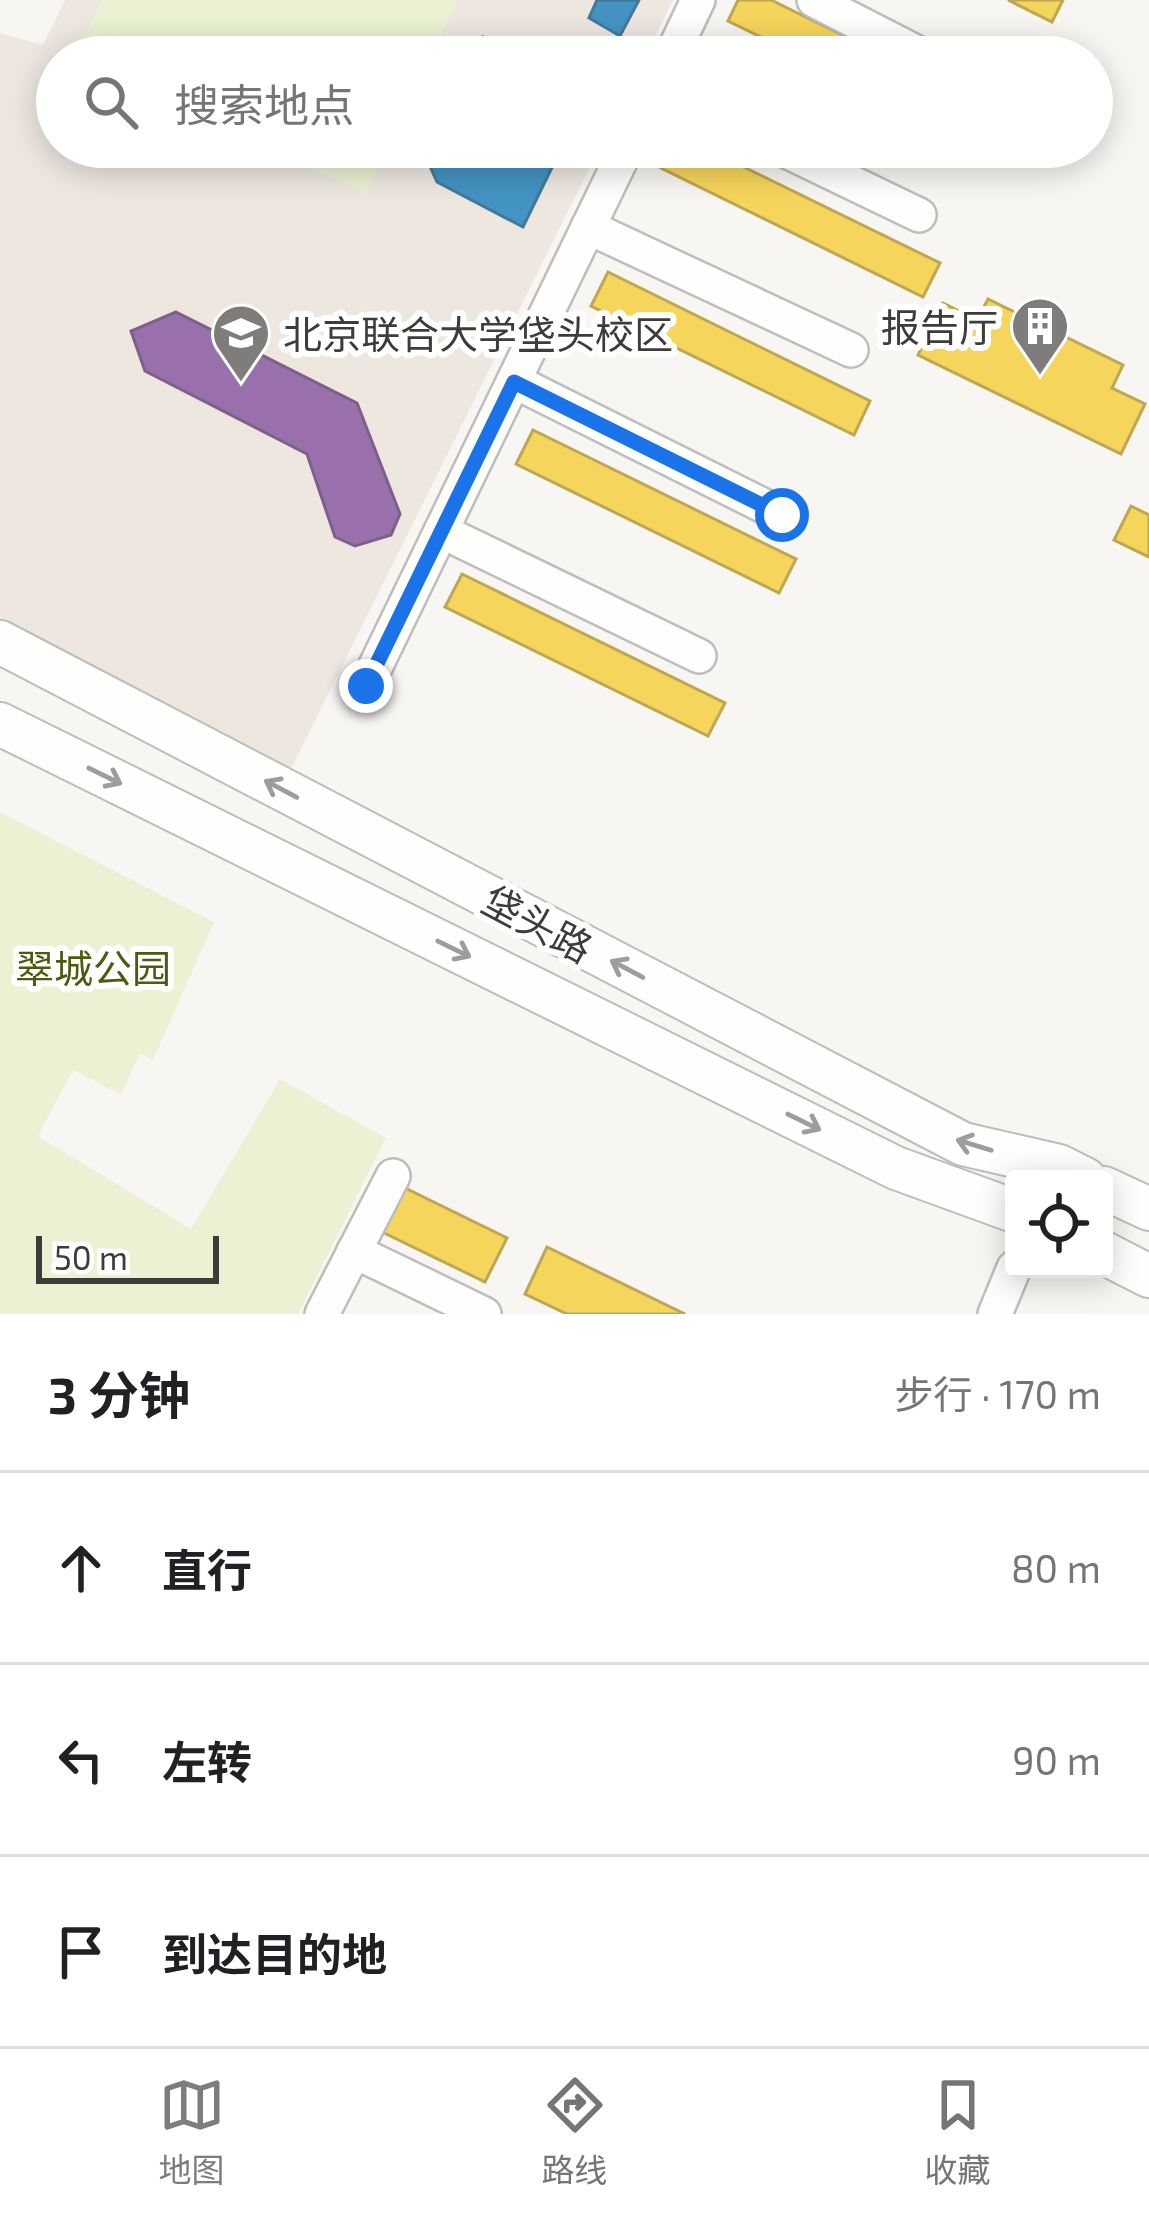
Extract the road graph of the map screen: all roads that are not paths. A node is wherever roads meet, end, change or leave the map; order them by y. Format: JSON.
{"nodes":[{"id":1,"x":698,"y":0,"type":"edge"},
{"id":2,"x":814,"y":0,"type":"edge"},
{"id":3,"x":681,"y":36,"type":"edge"},
{"id":4,"x":884,"y":36,"type":"edge"},
{"id":5,"x":617,"y":168,"type":"edge"},
{"id":6,"x":822,"y":168,"type":"edge"},
{"id":7,"x":919,"y":215,"type":"dead end"},
{"id":8,"x":588,"y":227,"type":"junction"},
{"id":9,"x":851,"y":350,"type":"dead end"},
{"id":10,"x":514,"y":382,"type":"junction"},
{"id":11,"x":782,"y":515,"type":"dead end"},
{"id":12,"x":441,"y":531,"type":"junction"},
{"id":13,"x":0,"y":642,"type":"edge"},
{"id":14,"x":699,"y":656,"type":"dead end"},
{"id":15,"x":366,"y":686,"type":"dead end"},
{"id":16,"x":0,"y":724,"type":"edge"},
{"id":17,"x":1049,"y":1170,"type":"edge"},
{"id":18,"x":393,"y":1176,"type":"dead end"},
{"id":19,"x":1113,"y":1192,"type":"edge"},
{"id":20,"x":1005,"y":1208,"type":"edge"},
{"id":21,"x":1149,"y":1209,"type":"edge"},
{"id":22,"x":355,"y":1251,"type":"junction"},
{"id":23,"x":1113,"y":1258,"type":"edge"},
{"id":24,"x":1149,"y":1276,"type":"edge"},
{"id":25,"x":1010,"y":1278,"type":"edge"},
{"id":26,"x":322,"y":1314,"type":"edge"},
{"id":27,"x":484,"y":1314,"type":"edge"},
{"id":28,"x":995,"y":1314,"type":"edge"}],
"edges":[{"from":1,"to":3,"type":"street"},
{"from":2,"to":4,"type":"street"},
{"from":5,"to":8,"type":"street"},
{"from":6,"to":7,"type":"street"},
{"from":8,"to":9,"type":"street"},
{"from":8,"to":10,"type":"street"},
{"from":10,"to":11,"type":"street"},
{"from":10,"to":12,"type":"street"},
{"from":12,"to":14,"type":"street"},
{"from":12,"to":15,"type":"street"},
{"from":17,"to":13,"type":"main road","name":"垡头路","one_way":true},
{"from":16,"to":20,"type":"main road","name":"垡头路","one_way":true},
{"from":18,"to":22,"type":"street"},
{"from":19,"to":21,"type":"main road"},
{"from":22,"to":26,"type":"street"},
{"from":22,"to":27,"type":"street"},
{"from":23,"to":24,"type":"main road"},
{"from":25,"to":28,"type":"street"}]}
